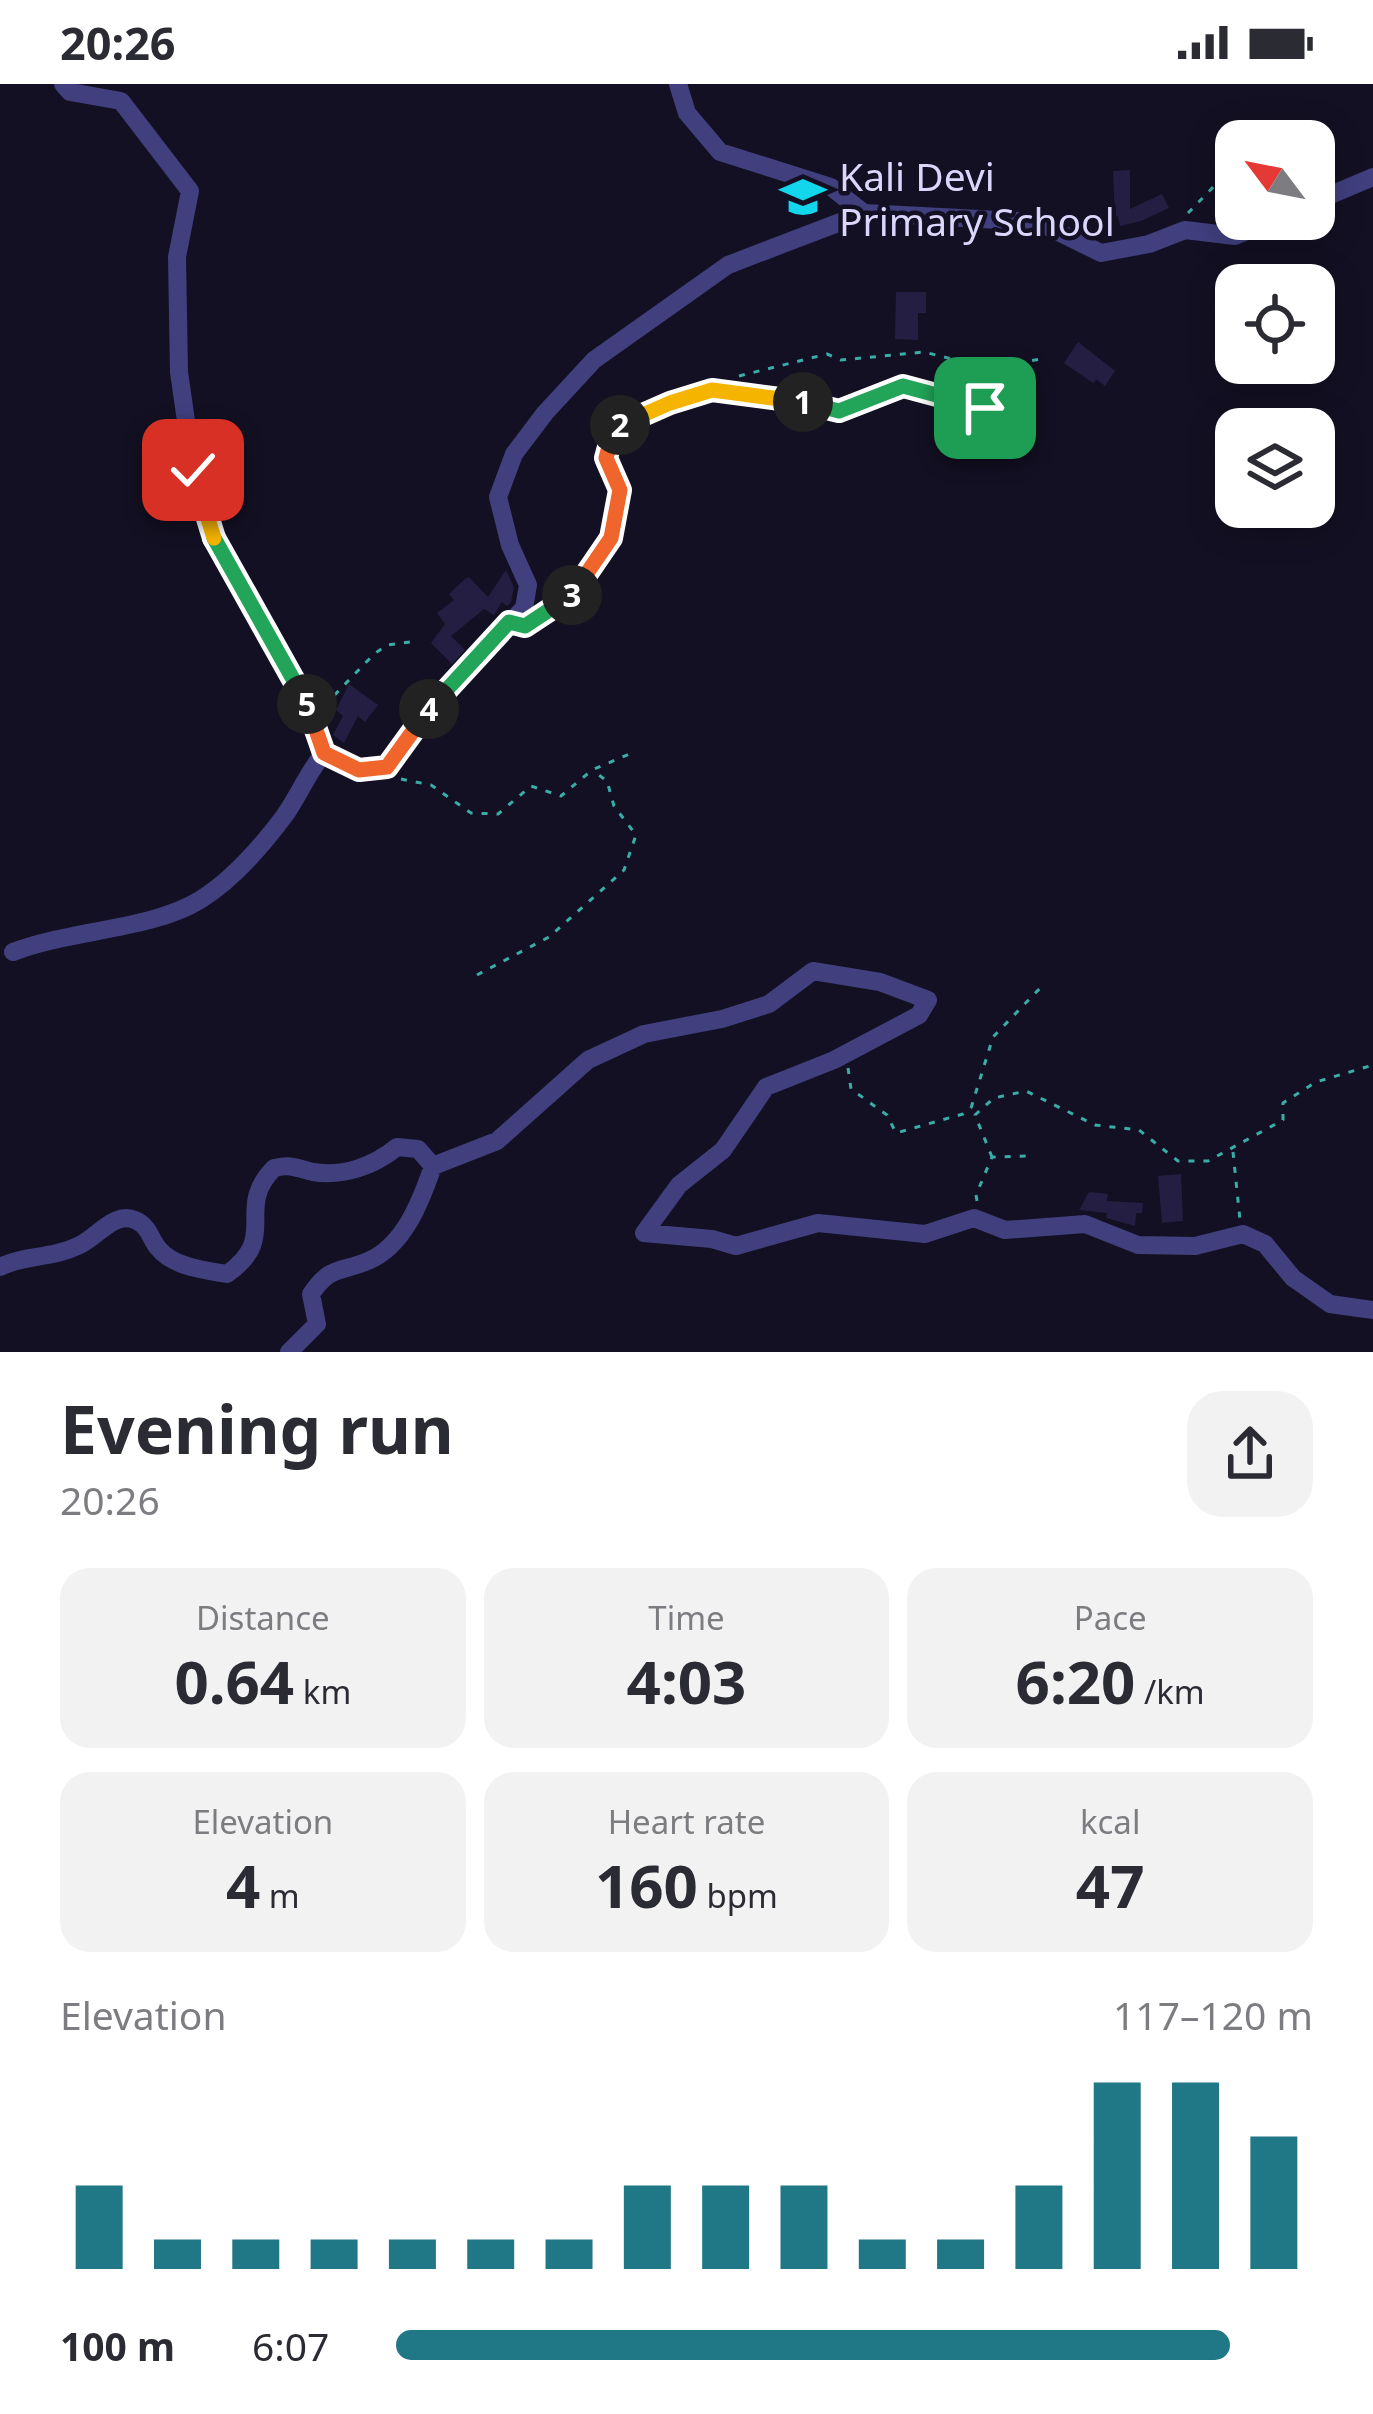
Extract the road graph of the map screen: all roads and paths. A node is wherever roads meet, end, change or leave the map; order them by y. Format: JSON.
{"nodes":[{"id":1,"x":63,"y":84,"type":"edge"},
{"id":2,"x":678,"y":84,"type":"edge"},
{"id":3,"x":1373,"y":177,"type":"edge"},
{"id":4,"x":1215,"y":185,"type":"edge"},
{"id":5,"x":1335,"y":193,"type":"edge"},
{"id":6,"x":864,"y":213,"type":"junction"},
{"id":7,"x":1178,"y":220,"type":"dead end"},
{"id":8,"x":1215,"y":234,"type":"edge"},
{"id":9,"x":1041,"y":358,"type":"dead end"},
{"id":10,"x":718,"y":391,"type":"junction"},
{"id":11,"x":985,"y":408,"type":"dead end"},
{"id":12,"x":509,"y":622,"type":"junction"},
{"id":13,"x":418,"y":641,"type":"dead end"},
{"id":14,"x":313,"y":713,"type":"junction"},
{"id":15,"x":634,"y":752,"type":"dead end"},
{"id":16,"x":324,"y":753,"type":"junction"},
{"id":17,"x":387,"y":767,"type":"junction"},
{"id":18,"x":592,"y":770,"type":"junction"},
{"id":19,"x":13,"y":952,"type":"dead end"},
{"id":20,"x":477,"y":975,"type":"dead end"},
{"id":21,"x":1042,"y":986,"type":"dead end"},
{"id":22,"x":844,"y":1055,"type":"junction"},
{"id":23,"x":1373,"y":1065,"type":"edge"},
{"id":24,"x":971,"y":1108,"type":"junction"},
{"id":25,"x":975,"y":1115,"type":"junction"},
{"id":26,"x":1233,"y":1150,"type":"junction"},
{"id":27,"x":1027,"y":1156,"type":"dead end"},
{"id":28,"x":992,"y":1157,"type":"junction"},
{"id":29,"x":433,"y":1166,"type":"junction"},
{"id":30,"x":981,"y":1220,"type":"junction"},
{"id":31,"x":1240,"y":1234,"type":"junction"},
{"id":32,"x":0,"y":1267,"type":"edge"},
{"id":33,"x":1373,"y":1310,"type":"edge"},
{"id":34,"x":289,"y":1352,"type":"edge"}],
"edges":[{"from":1,"to":14,"type":"street"},
{"from":2,"to":6,"type":"street"},
{"from":3,"to":5,"type":"street"},
{"from":4,"to":7,"type":"path"},
{"from":6,"to":8,"type":"street"},
{"from":6,"to":12,"type":"street"},
{"from":9,"to":10,"type":"path"},
{"from":10,"to":11,"type":"street"},
{"from":10,"to":12,"type":"street"},
{"from":12,"to":17,"type":"street"},
{"from":13,"to":14,"type":"path"},
{"from":14,"to":16,"type":"street"},
{"from":15,"to":18,"type":"path"},
{"from":16,"to":17,"type":"street"},
{"from":16,"to":19,"type":"street"},
{"from":17,"to":18,"type":"path"},
{"from":18,"to":20,"type":"path"},
{"from":21,"to":24,"type":"path"},
{"from":22,"to":24,"type":"path"},
{"from":22,"to":29,"type":"street"},
{"from":22,"to":30,"type":"street"},
{"from":23,"to":26,"type":"path"},
{"from":24,"to":25,"type":"path"},
{"from":25,"to":26,"type":"path"},
{"from":25,"to":28,"type":"path"},
{"from":26,"to":31,"type":"path"},
{"from":27,"to":28,"type":"path"},
{"from":28,"to":30,"type":"path"},
{"from":29,"to":32,"type":"street"},
{"from":29,"to":34,"type":"street"},
{"from":30,"to":31,"type":"street"},
{"from":31,"to":33,"type":"street"}]}
